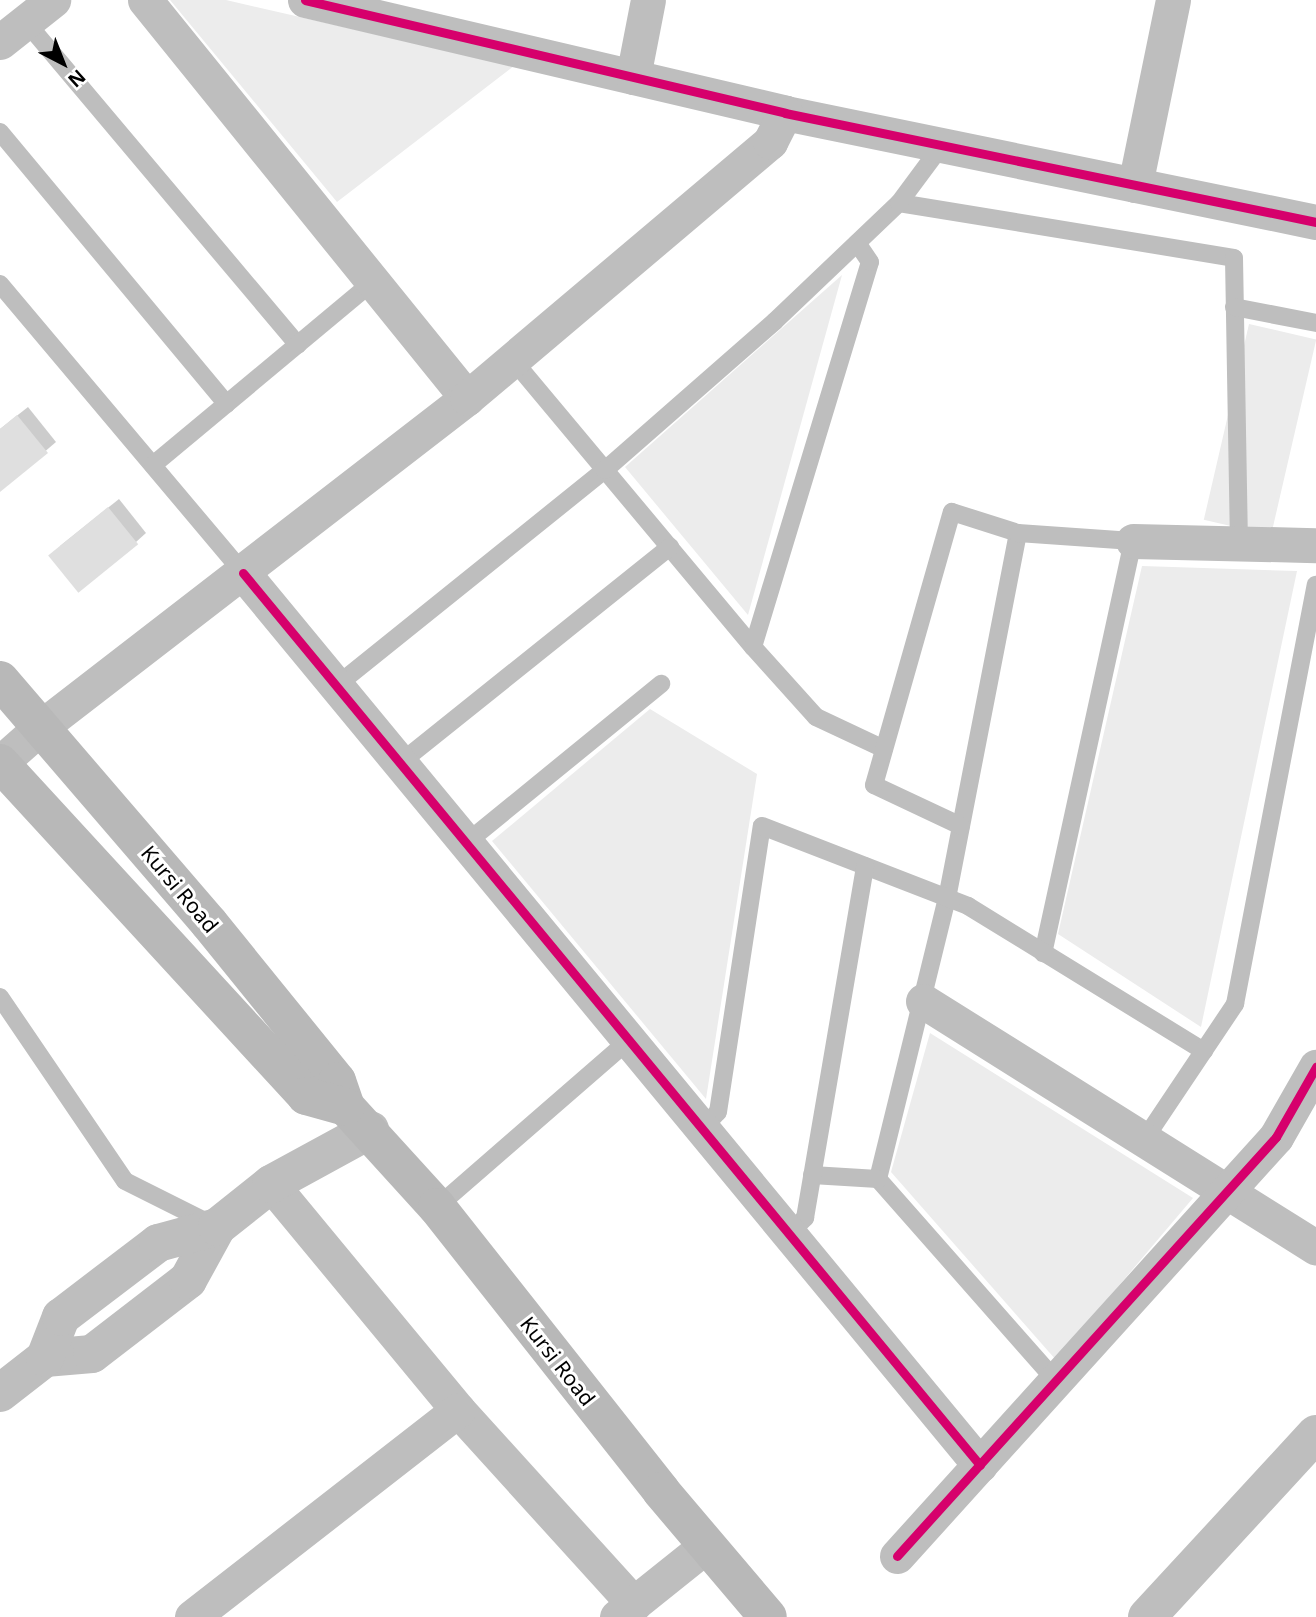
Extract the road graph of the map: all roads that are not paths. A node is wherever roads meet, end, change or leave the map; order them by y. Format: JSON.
{"nodes":[{"id":1,"x":54,"y":0,"type":"edge"},
{"id":2,"x":145,"y":0,"type":"edge"},
{"id":3,"x":305,"y":0,"type":"edge"},
{"id":4,"x":648,"y":0,"type":"edge"},
{"id":5,"x":1173,"y":0,"type":"edge"},
{"id":6,"x":13,"y":32,"type":"edge"},
{"id":7,"x":633,"y":77,"type":"junction"},
{"id":8,"x":785,"y":113,"type":"junction"},
{"id":9,"x":0,"y":132,"type":"edge"},
{"id":10,"x":942,"y":145,"type":"junction"},
{"id":11,"x":1135,"y":185,"type":"junction"},
{"id":12,"x":899,"y":203,"type":"junction"},
{"id":13,"x":1316,"y":222,"type":"edge"},
{"id":14,"x":857,"y":243,"type":"junction"},
{"id":15,"x":373,"y":282,"type":"junction"},
{"id":16,"x":0,"y":284,"type":"edge"},
{"id":17,"x":1234,"y":306,"type":"junction"},
{"id":18,"x":1316,"y":323,"type":"edge"},
{"id":19,"x":298,"y":345,"type":"junction"},
{"id":20,"x":513,"y":359,"type":"junction"},
{"id":21,"x":467,"y":398,"type":"junction"},
{"id":22,"x":226,"y":404,"type":"junction"},
{"id":23,"x":153,"y":465,"type":"junction"},
{"id":24,"x":605,"y":470,"type":"junction"},
{"id":25,"x":1018,"y":533,"type":"junction"},
{"id":26,"x":1133,"y":541,"type":"junction"},
{"id":27,"x":1239,"y":543,"type":"junction"},
{"id":28,"x":1316,"y":545,"type":"edge"},
{"id":29,"x":670,"y":547,"type":"junction"},
{"id":30,"x":243,"y":573,"type":"junction"},
{"id":31,"x":1316,"y":585,"type":"edge"},
{"id":32,"x":753,"y":647,"type":"junction"},
{"id":33,"x":0,"y":680,"type":"edge"},
{"id":34,"x":661,"y":684,"type":"dead end"},
{"id":35,"x":336,"y":686,"type":"junction"},
{"id":36,"x":41,"y":727,"type":"junction"},
{"id":37,"x":884,"y":749,"type":"junction"},
{"id":38,"x":400,"y":762,"type":"junction"},
{"id":39,"x":0,"y":763,"type":"edge"},
{"id":40,"x":961,"y":826,"type":"junction"},
{"id":41,"x":466,"y":843,"type":"junction"},
{"id":42,"x":865,"y":866,"type":"junction"},
{"id":43,"x":947,"y":898,"type":"junction"},
{"id":44,"x":1043,"y":953,"type":"junction"},
{"id":45,"x":0,"y":997,"type":"edge"},
{"id":46,"x":923,"y":1001,"type":"junction"},
{"id":47,"x":629,"y":1040,"type":"junction"},
{"id":48,"x":1203,"y":1051,"type":"junction"},
{"id":49,"x":1316,"y":1068,"type":"edge"},
{"id":50,"x":358,"y":1119,"type":"junction"},
{"id":51,"x":702,"y":1129,"type":"junction"},
{"id":52,"x":1144,"y":1140,"type":"junction"},
{"id":53,"x":812,"y":1175,"type":"junction"},
{"id":54,"x":878,"y":1179,"type":"junction"},
{"id":55,"x":271,"y":1184,"type":"junction"},
{"id":56,"x":1226,"y":1192,"type":"junction"},
{"id":57,"x":437,"y":1207,"type":"junction"},
{"id":58,"x":216,"y":1227,"type":"junction"},
{"id":59,"x":789,"y":1234,"type":"junction"},
{"id":60,"x":1316,"y":1248,"type":"edge"},
{"id":61,"x":1056,"y":1381,"type":"junction"},
{"id":62,"x":1,"y":1391,"type":"edge"},
{"id":63,"x":458,"y":1410,"type":"junction"},
{"id":64,"x":1315,"y":1436,"type":"edge"},
{"id":65,"x":980,"y":1465,"type":"junction"},
{"id":66,"x":707,"y":1545,"type":"junction"},
{"id":67,"x":897,"y":1556,"type":"dead end"},
{"id":68,"x":626,"y":1611,"type":"edge"},
{"id":69,"x":192,"y":1617,"type":"edge"},
{"id":70,"x":768,"y":1617,"type":"edge"},
{"id":71,"x":1147,"y":1617,"type":"edge"}],
"edges":[{"from":1,"to":6,"type":"street"},
{"from":2,"to":15,"type":"street"},
{"from":3,"to":7,"type":"street"},
{"from":4,"to":7,"type":"street"},
{"from":5,"to":11,"type":"street"},
{"from":6,"to":19,"type":"lane"},
{"from":7,"to":8,"type":"street"},
{"from":8,"to":10,"type":"street"},
{"from":8,"to":20,"type":"street"},
{"from":9,"to":22,"type":"lane"},
{"from":10,"to":11,"type":"street"},
{"from":10,"to":12,"type":"lane"},
{"from":11,"to":13,"type":"street"},
{"from":12,"to":14,"type":"lane"},
{"from":12,"to":17,"type":"lane"},
{"from":14,"to":24,"type":"lane"},
{"from":14,"to":32,"type":"lane"},
{"from":15,"to":19,"type":"lane"},
{"from":15,"to":21,"type":"street"},
{"from":16,"to":23,"type":"lane"},
{"from":17,"to":18,"type":"lane"},
{"from":17,"to":27,"type":"lane"},
{"from":19,"to":22,"type":"lane"},
{"from":20,"to":21,"type":"street"},
{"from":20,"to":24,"type":"lane"},
{"from":21,"to":30,"type":"street"},
{"from":22,"to":23,"type":"lane"},
{"from":23,"to":30,"type":"lane"},
{"from":24,"to":29,"type":"lane"},
{"from":24,"to":35,"type":"lane"},
{"from":25,"to":26,"type":"lane"},
{"from":25,"to":37,"type":"lane"},
{"from":25,"to":40,"type":"lane"},
{"from":26,"to":27,"type":"street"},
{"from":26,"to":44,"type":"lane"},
{"from":27,"to":28,"type":"street"},
{"from":29,"to":32,"type":"lane"},
{"from":29,"to":38,"type":"lane"},
{"from":30,"to":35,"type":"street"},
{"from":30,"to":36,"type":"street"},
{"from":31,"to":48,"type":"lane"},
{"from":32,"to":37,"type":"lane"},
{"from":33,"to":36,"type":"main road","name":"Kursi Road"},
{"from":34,"to":41,"type":"lane"},
{"from":35,"to":38,"type":"street"},
{"from":36,"to":39,"type":"street"},
{"from":36,"to":50,"type":"main road","name":"Kursi Road"},
{"from":37,"to":40,"type":"lane"},
{"from":38,"to":41,"type":"street"},
{"from":39,"to":50,"type":"main road"},
{"from":40,"to":43,"type":"lane"},
{"from":41,"to":47,"type":"street"},
{"from":42,"to":43,"type":"lane"},
{"from":42,"to":51,"type":"lane"},
{"from":42,"to":53,"type":"lane"},
{"from":43,"to":44,"type":"lane"},
{"from":43,"to":46,"type":"lane"},
{"from":44,"to":48,"type":"lane"},
{"from":45,"to":58,"type":"lane"},
{"from":46,"to":52,"type":"street"},
{"from":46,"to":54,"type":"lane"},
{"from":47,"to":51,"type":"street"},
{"from":47,"to":57,"type":"lane"},
{"from":48,"to":52,"type":"lane"},
{"from":49,"to":56,"type":"street"},
{"from":50,"to":55,"type":"street"},
{"from":50,"to":57,"type":"main road","name":"Kursi Road"},
{"from":51,"to":59,"type":"street"},
{"from":52,"to":56,"type":"street"},
{"from":53,"to":54,"type":"lane"},
{"from":53,"to":59,"type":"lane"},
{"from":54,"to":61,"type":"lane"},
{"from":55,"to":58,"type":"street"},
{"from":55,"to":63,"type":"street"},
{"from":56,"to":60,"type":"street"},
{"from":56,"to":61,"type":"street"},
{"from":57,"to":66,"type":"main road","name":"Kursi Road"},
{"from":58,"to":62,"type":"street"},
{"from":59,"to":65,"type":"street"},
{"from":61,"to":65,"type":"street"},
{"from":63,"to":68,"type":"street"},
{"from":63,"to":69,"type":"street"},
{"from":64,"to":71,"type":"street"},
{"from":65,"to":67,"type":"street"},
{"from":66,"to":68,"type":"street"},
{"from":66,"to":70,"type":"main road","name":"Kursi Road"}]}
